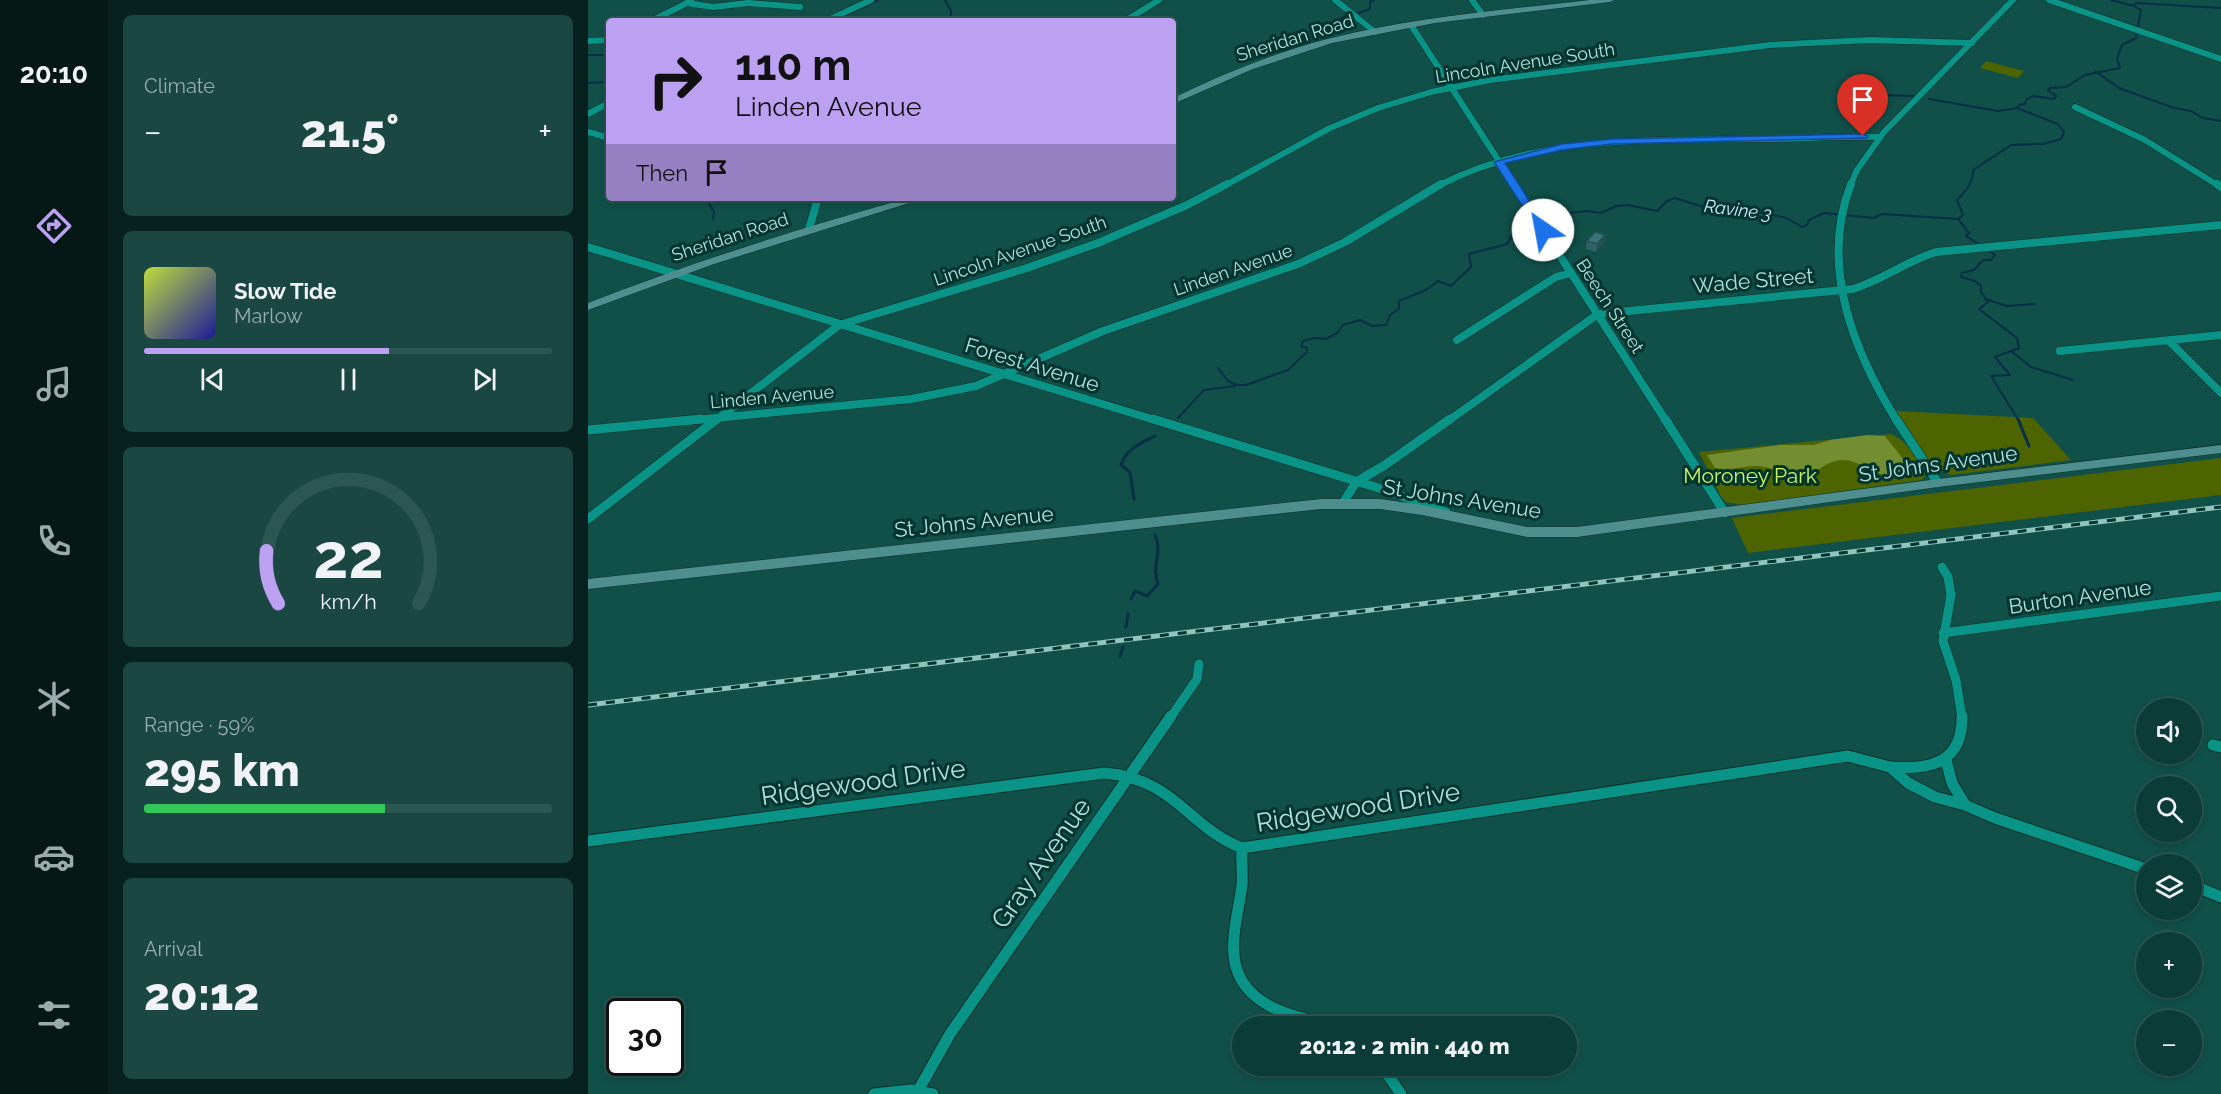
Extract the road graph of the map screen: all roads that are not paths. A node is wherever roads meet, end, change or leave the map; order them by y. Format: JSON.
{"nodes":[{"id":1,"x":693,"y":0,"type":"edge"},
{"id":2,"x":871,"y":0,"type":"edge"},
{"id":3,"x":1159,"y":0,"type":"edge"},
{"id":4,"x":1335,"y":0,"type":"edge"},
{"id":5,"x":1472,"y":0,"type":"edge"},
{"id":6,"x":1610,"y":0,"type":"edge"},
{"id":7,"x":2013,"y":0,"type":"edge"},
{"id":8,"x":2049,"y":0,"type":"edge"},
{"id":9,"x":687,"y":3,"type":"junction"},
{"id":10,"x":800,"y":7,"type":"dead end"},
{"id":11,"x":1483,"y":15,"type":"junction"},
{"id":12,"x":657,"y":18,"type":"edge"},
{"id":13,"x":832,"y":18,"type":"edge"},
{"id":14,"x":1130,"y":18,"type":"edge"},
{"id":15,"x":1411,"y":25,"type":"junction"},
{"id":16,"x":1374,"y":32,"type":"junction"},
{"id":17,"x":606,"y":40,"type":"edge"},
{"id":18,"x":588,"y":41,"type":"edge"},
{"id":19,"x":1972,"y":43,"type":"junction"},
{"id":20,"x":2221,"y":59,"type":"edge"},
{"id":21,"x":1451,"y":87,"type":"junction"},
{"id":22,"x":1176,"y":100,"type":"edge"},
{"id":23,"x":606,"y":105,"type":"edge"},
{"id":24,"x":2076,"y":107,"type":"dead end"},
{"id":25,"x":588,"y":114,"type":"edge"},
{"id":26,"x":588,"y":132,"type":"edge"},
{"id":27,"x":606,"y":137,"type":"edge"},
{"id":28,"x":1879,"y":137,"type":"junction"},
{"id":29,"x":1499,"y":162,"type":"junction"},
{"id":30,"x":2221,"y":188,"type":"edge"},
{"id":31,"x":817,"y":201,"type":"edge"},
{"id":32,"x":909,"y":201,"type":"edge"},
{"id":33,"x":2221,"y":225,"type":"edge"},
{"id":34,"x":809,"y":229,"type":"junction"},
{"id":35,"x":588,"y":248,"type":"edge"},
{"id":36,"x":1571,"y":273,"type":"junction"},
{"id":37,"x":672,"y":274,"type":"junction"},
{"id":38,"x":1839,"y":291,"type":"junction"},
{"id":39,"x":588,"y":307,"type":"edge"},
{"id":40,"x":1598,"y":314,"type":"junction"},
{"id":41,"x":839,"y":325,"type":"junction"},
{"id":42,"x":2221,"y":335,"type":"edge"},
{"id":43,"x":1457,"y":340,"type":"dead end"},
{"id":44,"x":2169,"y":340,"type":"junction"},
{"id":45,"x":2060,"y":351,"type":"dead end"},
{"id":46,"x":1004,"y":375,"type":"junction"},
{"id":47,"x":2221,"y":393,"type":"edge"},
{"id":48,"x":718,"y":417,"type":"junction"},
{"id":49,"x":588,"y":430,"type":"edge"},
{"id":50,"x":2221,"y":449,"type":"edge"},
{"id":51,"x":1356,"y":482,"type":"junction"},
{"id":52,"x":1938,"y":483,"type":"junction"},
{"id":53,"x":1343,"y":503,"type":"junction"},
{"id":54,"x":1725,"y":513,"type":"junction"},
{"id":55,"x":588,"y":519,"type":"edge"},
{"id":56,"x":1464,"y":519,"type":"junction"},
{"id":57,"x":1942,"y":567,"type":"dead end"},
{"id":58,"x":588,"y":584,"type":"edge"},
{"id":59,"x":2221,"y":596,"type":"edge"},
{"id":60,"x":1943,"y":633,"type":"junction"},
{"id":61,"x":1199,"y":664,"type":"dead end"},
{"id":62,"x":1946,"y":760,"type":"junction"},
{"id":63,"x":1890,"y":767,"type":"junction"},
{"id":64,"x":1130,"y":775,"type":"junction"},
{"id":65,"x":1965,"y":805,"type":"junction"},
{"id":66,"x":588,"y":841,"type":"edge"},
{"id":67,"x":1242,"y":848,"type":"junction"},
{"id":68,"x":2136,"y":866,"type":"edge"},
{"id":69,"x":2202,"y":889,"type":"edge"},
{"id":70,"x":2221,"y":897,"type":"edge"},
{"id":71,"x":1300,"y":1016,"type":"edge"},
{"id":72,"x":1389,"y":1076,"type":"edge"},
{"id":73,"x":919,"y":1089,"type":"junction"},
{"id":74,"x":874,"y":1094,"type":"edge"},
{"id":75,"x":933,"y":1094,"type":"edge"},
{"id":76,"x":1401,"y":1094,"type":"edge"}],
"edges":[{"from":1,"to":9,"type":"street"},
{"from":2,"to":13,"type":"street"},
{"from":3,"to":14,"type":"street"},
{"from":4,"to":16,"type":"street"},
{"from":5,"to":11,"type":"street"},
{"from":6,"to":11,"type":"street","name":"Sheridan Road"},
{"from":7,"to":19,"type":"street"},
{"from":8,"to":20,"type":"street"},
{"from":9,"to":10,"type":"street"},
{"from":9,"to":12,"type":"street"},
{"from":11,"to":15,"type":"street","name":"Sheridan Road"},
{"from":15,"to":16,"type":"street","name":"Sheridan Road"},
{"from":15,"to":21,"type":"street","name":"Beech Street"},
{"from":16,"to":22,"type":"street","name":"Sheridan Road"},
{"from":17,"to":18,"type":"street"},
{"from":19,"to":21,"type":"street","name":"Lincoln Avenue South"},
{"from":19,"to":28,"type":"street"},
{"from":21,"to":29,"type":"street","name":"Beech Street"},
{"from":21,"to":41,"type":"street","name":"Lincoln Avenue South"},
{"from":23,"to":25,"type":"street"},
{"from":24,"to":30,"type":"street"},
{"from":26,"to":27,"type":"street"},
{"from":28,"to":29,"type":"street","name":"Linden Avenue"},
{"from":28,"to":38,"type":"street"},
{"from":29,"to":36,"type":"street","name":"Beech Street"},
{"from":29,"to":46,"type":"street","name":"Linden Avenue"},
{"from":31,"to":34,"type":"street"},
{"from":32,"to":34,"type":"street","name":"Sheridan Road"},
{"from":33,"to":38,"type":"street","name":"Wade Street"},
{"from":34,"to":37,"type":"street","name":"Sheridan Road"},
{"from":35,"to":37,"type":"street","name":"Forest Avenue"},
{"from":36,"to":40,"type":"street","name":"Beech Street"},
{"from":36,"to":43,"type":"street"},
{"from":37,"to":39,"type":"street","name":"Sheridan Road"},
{"from":37,"to":41,"type":"street","name":"Forest Avenue"},
{"from":38,"to":40,"type":"street","name":"Wade Street"},
{"from":38,"to":52,"type":"street"},
{"from":40,"to":51,"type":"street","name":"Wade Street"},
{"from":40,"to":54,"type":"street","name":"Beech Street"},
{"from":41,"to":46,"type":"street","name":"Forest Avenue"},
{"from":41,"to":48,"type":"street"},
{"from":42,"to":44,"type":"street"},
{"from":44,"to":45,"type":"street"},
{"from":44,"to":47,"type":"street"},
{"from":46,"to":48,"type":"street","name":"Linden Avenue"},
{"from":46,"to":51,"type":"street","name":"Forest Avenue"},
{"from":48,"to":49,"type":"street","name":"Linden Avenue"},
{"from":48,"to":55,"type":"street"},
{"from":50,"to":52,"type":"street","name":"St Johns Avenue"},
{"from":51,"to":53,"type":"street","name":"Wade Street"},
{"from":51,"to":56,"type":"street","name":"Forest Avenue"},
{"from":52,"to":54,"type":"street","name":"St Johns Avenue"},
{"from":53,"to":56,"type":"street","name":"St Johns Avenue"},
{"from":53,"to":58,"type":"street","name":"St Johns Avenue"},
{"from":54,"to":56,"type":"street","name":"St Johns Avenue"},
{"from":57,"to":60,"type":"street"},
{"from":59,"to":60,"type":"street","name":"Burton Avenue"},
{"from":60,"to":62,"type":"street"},
{"from":61,"to":64,"type":"street","name":"Gray Avenue"},
{"from":62,"to":63,"type":"street"},
{"from":62,"to":65,"type":"street"},
{"from":63,"to":65,"type":"street","name":"Ridgewood Drive"},
{"from":63,"to":67,"type":"street","name":"Ridgewood Drive"},
{"from":64,"to":66,"type":"street","name":"Ridgewood Drive"},
{"from":64,"to":67,"type":"street","name":"Ridgewood Drive"},
{"from":64,"to":73,"type":"street","name":"Gray Avenue"},
{"from":65,"to":68,"type":"street","name":"Ridgewood Drive"},
{"from":67,"to":71,"type":"street"},
{"from":69,"to":70,"type":"street"},
{"from":72,"to":76,"type":"street"},
{"from":73,"to":74,"type":"street"},
{"from":73,"to":75,"type":"street"}]}
